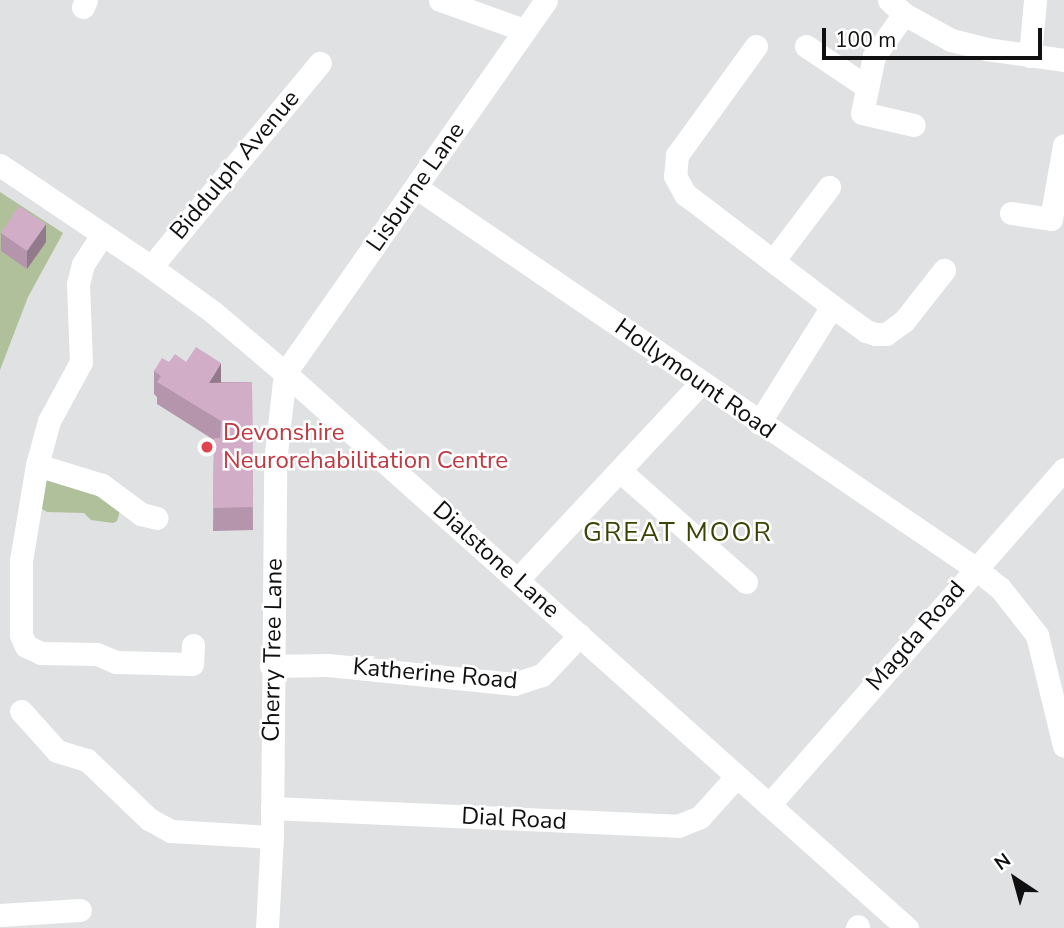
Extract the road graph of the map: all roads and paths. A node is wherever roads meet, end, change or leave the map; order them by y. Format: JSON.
{"nodes":[{"id":1,"x":440,"y":0,"type":"edge"},
{"id":2,"x":546,"y":0,"type":"edge"},
{"id":3,"x":1035,"y":0,"type":"edge"},
{"id":4,"x":897,"y":7,"type":"edge"},
{"id":5,"x":524,"y":30,"type":"junction"},
{"id":6,"x":806,"y":46,"type":"dead end"},
{"id":7,"x":1030,"y":56,"type":"junction"},
{"id":8,"x":744,"y":57,"type":"dead end"},
{"id":9,"x":1064,"y":60,"type":"edge"},
{"id":10,"x":320,"y":63,"type":"dead end"},
{"id":11,"x":867,"y":87,"type":"junction"},
{"id":12,"x":914,"y":125,"type":"dead end"},
{"id":13,"x":1064,"y":145,"type":"edge"},
{"id":14,"x":0,"y":165,"type":"edge"},
{"id":15,"x":829,"y":187,"type":"dead end"},
{"id":16,"x":417,"y":188,"type":"junction"},
{"id":17,"x":1011,"y":213,"type":"dead end"},
{"id":18,"x":102,"y":235,"type":"junction"},
{"id":19,"x":773,"y":261,"type":"junction"},
{"id":20,"x":151,"y":267,"type":"junction"},
{"id":21,"x":944,"y":270,"type":"dead end"},
{"id":22,"x":832,"y":306,"type":"junction"},
{"id":23,"x":285,"y":373,"type":"junction"},
{"id":24,"x":701,"y":383,"type":"junction"},
{"id":25,"x":759,"y":424,"type":"junction"},
{"id":26,"x":37,"y":465,"type":"junction"},
{"id":27,"x":1064,"y":469,"type":"edge"},
{"id":28,"x":620,"y":471,"type":"junction"},
{"id":29,"x":157,"y":519,"type":"dead end"},
{"id":30,"x":975,"y":568,"type":"junction"},
{"id":31,"x":518,"y":579,"type":"junction"},
{"id":32,"x":746,"y":582,"type":"dead end"},
{"id":33,"x":580,"y":635,"type":"junction"},
{"id":34,"x":193,"y":645,"type":"dead end"},
{"id":35,"x":271,"y":666,"type":"junction"},
{"id":36,"x":21,"y":711,"type":"dead end"},
{"id":37,"x":1064,"y":746,"type":"edge"},
{"id":38,"x":736,"y":777,"type":"junction"},
{"id":39,"x":769,"y":805,"type":"junction"},
{"id":40,"x":272,"y":808,"type":"junction"},
{"id":41,"x":272,"y":837,"type":"junction"},
{"id":42,"x":80,"y":910,"type":"dead end"},
{"id":43,"x":0,"y":915,"type":"edge"},
{"id":44,"x":267,"y":928,"type":"edge"},
{"id":45,"x":906,"y":928,"type":"edge"}],
"edges":[{"from":1,"to":5,"type":"street"},
{"from":2,"to":5,"type":"street","name":"Lisburne Lane"},
{"from":3,"to":7,"type":"street"},
{"from":4,"to":7,"type":"street"},
{"from":4,"to":11,"type":"street"},
{"from":5,"to":16,"type":"street","name":"Lisburne Lane"},
{"from":6,"to":11,"type":"street"},
{"from":7,"to":9,"type":"street"},
{"from":8,"to":19,"type":"street"},
{"from":10,"to":20,"type":"street","name":"Biddulph Avenue"},
{"from":11,"to":12,"type":"street"},
{"from":13,"to":17,"type":"street"},
{"from":14,"to":18,"type":"street","name":"Dialstone Lane"},
{"from":15,"to":19,"type":"street"},
{"from":16,"to":23,"type":"street","name":"Lisburne Lane"},
{"from":16,"to":24,"type":"street","name":"Hollymount Road"},
{"from":18,"to":20,"type":"street","name":"Dialstone Lane"},
{"from":18,"to":26,"type":"street"},
{"from":19,"to":22,"type":"street"},
{"from":20,"to":23,"type":"street","name":"Dialstone Lane"},
{"from":21,"to":22,"type":"street"},
{"from":22,"to":25,"type":"street"},
{"from":23,"to":31,"type":"street","name":"Dialstone Lane"},
{"from":23,"to":35,"type":"street","name":"Cherry Tree Lane"},
{"from":24,"to":25,"type":"street","name":"Hollymount Road"},
{"from":24,"to":28,"type":"street"},
{"from":25,"to":30,"type":"street","name":"Hollymount Road"},
{"from":26,"to":29,"type":"street"},
{"from":26,"to":34,"type":"street"},
{"from":27,"to":30,"type":"street","name":"Magda Road"},
{"from":28,"to":31,"type":"street"},
{"from":28,"to":32,"type":"street"},
{"from":30,"to":37,"type":"street","name":"Hollymount Road"},
{"from":30,"to":39,"type":"street","name":"Magda Road"},
{"from":31,"to":33,"type":"street","name":"Dialstone Lane"},
{"from":33,"to":35,"type":"street","name":"Katherine Road"},
{"from":33,"to":38,"type":"street","name":"Dialstone Lane"},
{"from":35,"to":40,"type":"street","name":"Cherry Tree Lane"},
{"from":36,"to":41,"type":"street"},
{"from":38,"to":39,"type":"street","name":"Dialstone Lane"},
{"from":38,"to":40,"type":"street","name":"Dial Road"},
{"from":39,"to":45,"type":"street","name":"Dialstone Lane"},
{"from":40,"to":41,"type":"street","name":"Cherry Tree Lane"},
{"from":41,"to":44,"type":"street","name":"Cherry Tree Lane"},
{"from":42,"to":43,"type":"street"}]}
